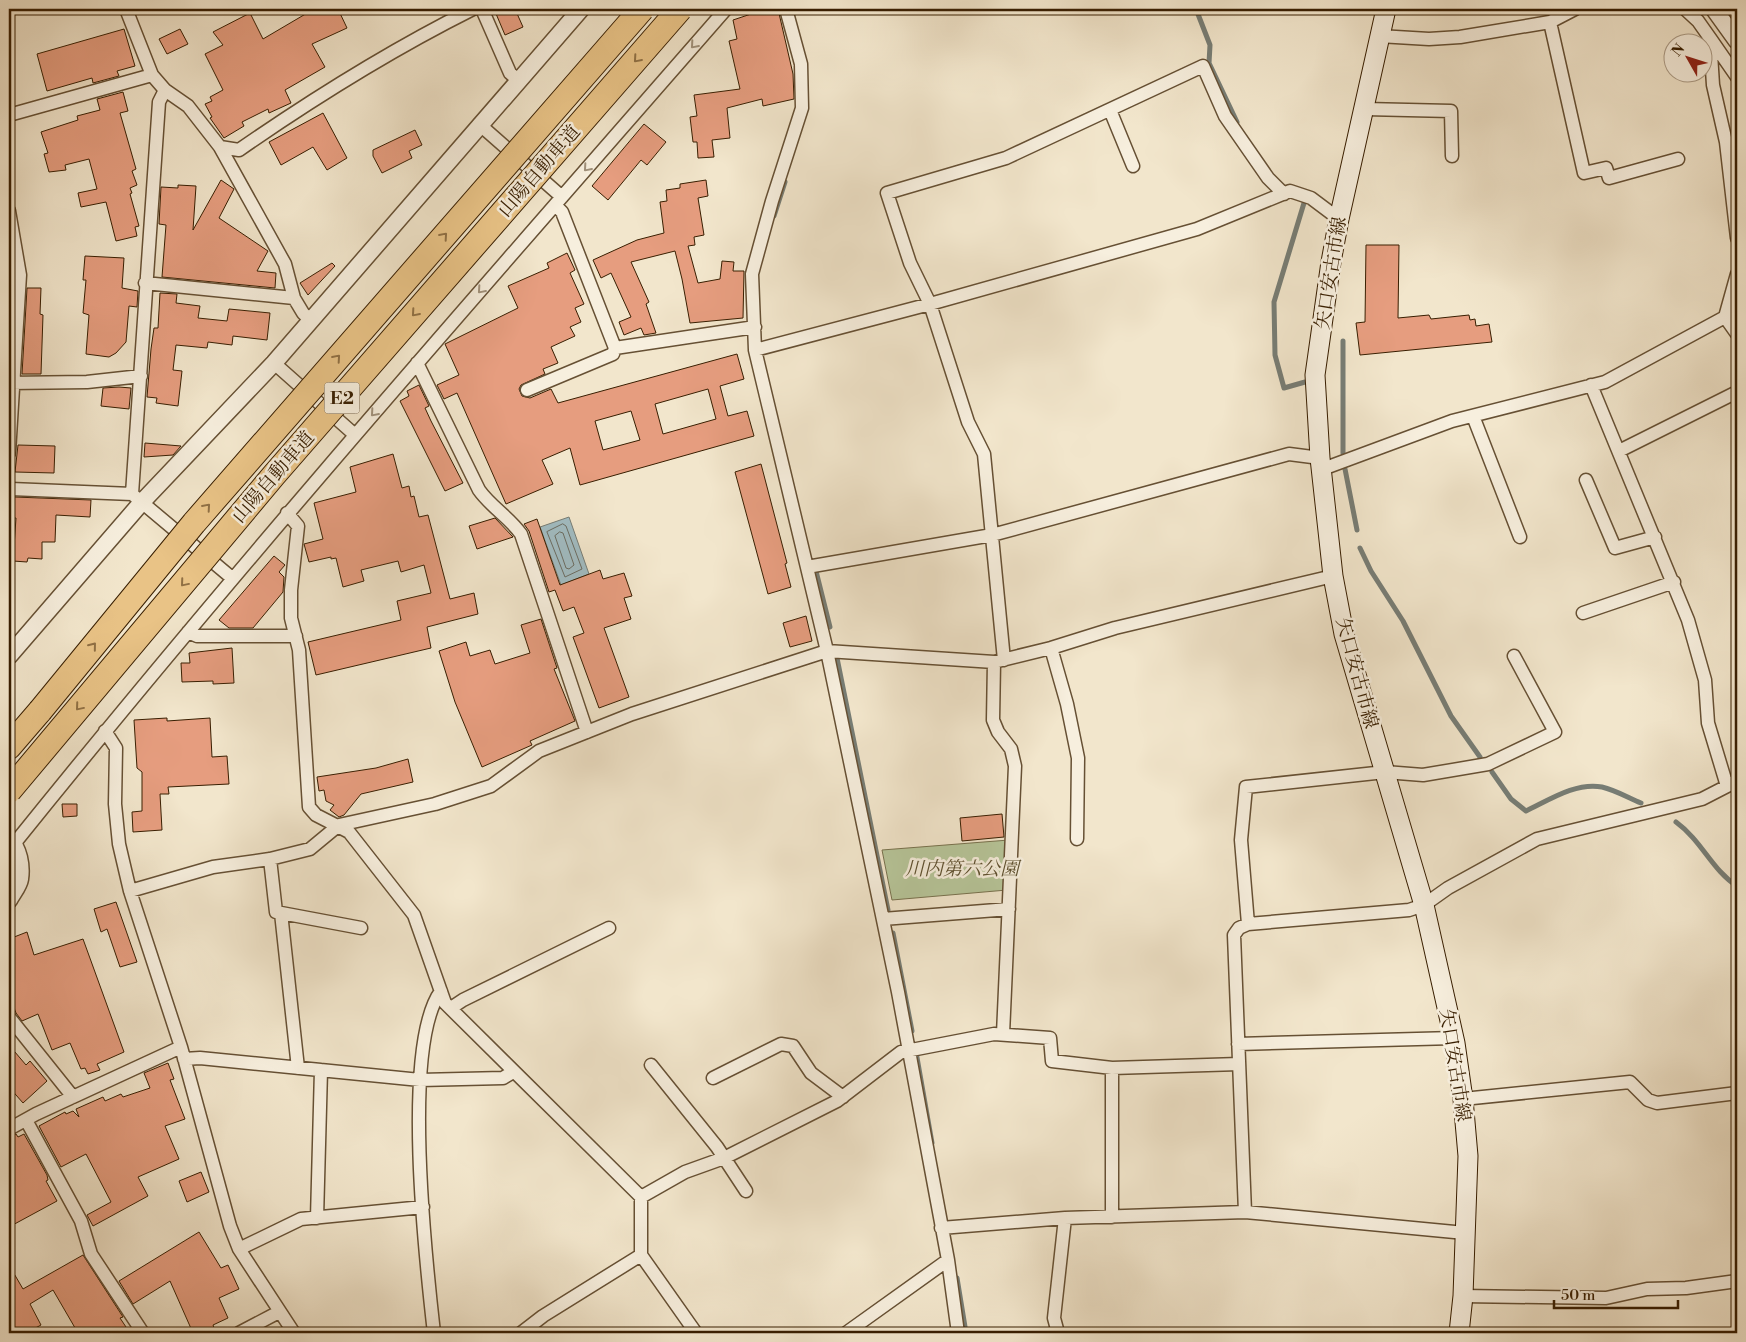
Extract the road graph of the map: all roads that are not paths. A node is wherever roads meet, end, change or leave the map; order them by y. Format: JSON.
{"nodes":[{"id":1,"x":126,"y":9,"type":"edge"},
{"id":2,"x":473,"y":9,"type":"edge"},
{"id":3,"x":482,"y":9,"type":"edge"},
{"id":4,"x":581,"y":9,"type":"edge"},
{"id":5,"x":642,"y":9,"type":"edge"},
{"id":6,"x":680,"y":9,"type":"edge"},
{"id":7,"x":726,"y":9,"type":"edge"},
{"id":8,"x":786,"y":9,"type":"edge"},
{"id":9,"x":1386,"y":9,"type":"edge"},
{"id":10,"x":1575,"y":9,"type":"edge"},
{"id":11,"x":1686,"y":9,"type":"edge"},
{"id":12,"x":1714,"y":9,"type":"edge"},
{"id":13,"x":1550,"y":22,"type":"junction"},
{"id":14,"x":1706,"y":32,"type":"edge"},
{"id":15,"x":1379,"y":36,"type":"junction"},
{"id":16,"x":1737,"y":41,"type":"edge"},
{"id":17,"x":1714,"y":44,"type":"edge"},
{"id":18,"x":152,"y":75,"type":"junction"},
{"id":19,"x":1737,"y":77,"type":"edge"},
{"id":20,"x":518,"y":80,"type":"junction"},
{"id":21,"x":1713,"y":82,"type":"edge"},
{"id":22,"x":165,"y":90,"type":"junction"},
{"id":23,"x":1365,"y":109,"type":"junction"},
{"id":24,"x":1110,"y":110,"type":"junction"},
{"id":25,"x":9,"y":114,"type":"edge"},
{"id":26,"x":479,"y":124,"type":"junction"},
{"id":27,"x":220,"y":147,"type":"junction"},
{"id":28,"x":1452,"y":156,"type":"dead end"},
{"id":29,"x":1678,"y":159,"type":"dead end"},
{"id":30,"x":1133,"y":166,"type":"dead end"},
{"id":31,"x":1284,"y":194,"type":"junction"},
{"id":32,"x":558,"y":201,"type":"junction"},
{"id":33,"x":9,"y":211,"type":"edge"},
{"id":34,"x":1339,"y":219,"type":"junction"},
{"id":35,"x":1737,"y":238,"type":"edge"},
{"id":36,"x":1737,"y":274,"type":"edge"},
{"id":37,"x":145,"y":283,"type":"junction"},
{"id":38,"x":294,"y":298,"type":"junction"},
{"id":39,"x":930,"y":304,"type":"junction"},
{"id":40,"x":1725,"y":317,"type":"junction"},
{"id":41,"x":310,"y":320,"type":"junction"},
{"id":42,"x":755,"y":327,"type":"junction"},
{"id":43,"x":1737,"y":334,"type":"edge"},
{"id":44,"x":615,"y":348,"type":"junction"},
{"id":45,"x":756,"y":350,"type":"junction"},
{"id":46,"x":274,"y":363,"type":"junction"},
{"id":47,"x":418,"y":363,"type":"junction"},
{"id":48,"x":141,"y":376,"type":"junction"},
{"id":49,"x":12,"y":383,"type":"edge"},
{"id":50,"x":1591,"y":385,"type":"junction"},
{"id":51,"x":527,"y":390,"type":"dead end"},
{"id":52,"x":1737,"y":392,"type":"edge"},
{"id":53,"x":1473,"y":416,"type":"junction"},
{"id":54,"x":355,"y":435,"type":"junction"},
{"id":55,"x":1619,"y":451,"type":"junction"},
{"id":56,"x":9,"y":453,"type":"edge"},
{"id":57,"x":1320,"y":464,"type":"junction"},
{"id":58,"x":1586,"y":480,"type":"dead end"},
{"id":59,"x":10,"y":488,"type":"edge"},
{"id":60,"x":137,"y":498,"type":"junction"},
{"id":61,"x":287,"y":513,"type":"junction"},
{"id":62,"x":992,"y":535,"type":"junction"},
{"id":63,"x":1520,"y":537,"type":"dead end"},
{"id":64,"x":1655,"y":537,"type":"junction"},
{"id":65,"x":807,"y":567,"type":"junction"},
{"id":66,"x":1333,"y":576,"type":"junction"},
{"id":67,"x":232,"y":578,"type":"junction"},
{"id":68,"x":1674,"y":582,"type":"junction"},
{"id":69,"x":1583,"y":613,"type":"dead end"},
{"id":70,"x":188,"y":632,"type":"junction"},
{"id":71,"x":296,"y":636,"type":"junction"},
{"id":72,"x":1051,"y":648,"type":"junction"},
{"id":73,"x":827,"y":650,"type":"junction"},
{"id":74,"x":9,"y":656,"type":"edge"},
{"id":75,"x":1514,"y":656,"type":"dead end"},
{"id":76,"x":999,"y":661,"type":"junction"},
{"id":77,"x":40,"y":711,"type":"junction"},
{"id":78,"x":104,"y":732,"type":"junction"},
{"id":79,"x":587,"y":732,"type":"junction"},
{"id":80,"x":9,"y":738,"type":"edge"},
{"id":81,"x":9,"y":747,"type":"edge"},
{"id":82,"x":1385,"y":772,"type":"junction"},
{"id":83,"x":1732,"y":783,"type":"edge"},
{"id":84,"x":9,"y":791,"type":"edge"},
{"id":85,"x":339,"y":825,"type":"junction"},
{"id":86,"x":1076,"y":839,"type":"dead end"},
{"id":87,"x":12,"y":841,"type":"edge"},
{"id":88,"x":270,"y":859,"type":"junction"},
{"id":89,"x":130,"y":892,"type":"junction"},
{"id":90,"x":9,"y":900,"type":"edge"},
{"id":91,"x":1424,"y":904,"type":"junction"},
{"id":92,"x":1009,"y":909,"type":"junction"},
{"id":93,"x":281,"y":913,"type":"junction"},
{"id":94,"x":883,"y":919,"type":"junction"},
{"id":95,"x":1248,"y":924,"type":"junction"},
{"id":96,"x":361,"y":928,"type":"dead end"},
{"id":97,"x":609,"y":928,"type":"dead end"},
{"id":98,"x":442,"y":992,"type":"junction"},
{"id":99,"x":451,"y":1008,"type":"junction"},
{"id":100,"x":9,"y":1017,"type":"edge"},
{"id":101,"x":1004,"y":1034,"type":"junction"},
{"id":102,"x":1454,"y":1038,"type":"junction"},
{"id":103,"x":1238,"y":1044,"type":"junction"},
{"id":104,"x":908,"y":1049,"type":"junction"},
{"id":105,"x":182,"y":1053,"type":"junction"},
{"id":106,"x":1239,"y":1064,"type":"junction"},
{"id":107,"x":651,"y":1065,"type":"dead end"},
{"id":108,"x":298,"y":1068,"type":"junction"},
{"id":109,"x":1112,"y":1068,"type":"junction"},
{"id":110,"x":321,"y":1070,"type":"junction"},
{"id":111,"x":514,"y":1072,"type":"junction"},
{"id":112,"x":713,"y":1078,"type":"dead end"},
{"id":113,"x":420,"y":1080,"type":"junction"},
{"id":114,"x":1737,"y":1093,"type":"edge"},
{"id":115,"x":843,"y":1096,"type":"junction"},
{"id":116,"x":73,"y":1097,"type":"junction"},
{"id":117,"x":1463,"y":1099,"type":"junction"},
{"id":118,"x":26,"y":1120,"type":"junction"},
{"id":119,"x":9,"y":1129,"type":"edge"},
{"id":120,"x":724,"y":1158,"type":"junction"},
{"id":121,"x":746,"y":1192,"type":"dead end"},
{"id":122,"x":641,"y":1197,"type":"junction"},
{"id":123,"x":423,"y":1207,"type":"junction"},
{"id":124,"x":1244,"y":1212,"type":"junction"},
{"id":125,"x":1112,"y":1217,"type":"junction"},
{"id":126,"x":316,"y":1218,"type":"junction"},
{"id":127,"x":1065,"y":1218,"type":"junction"},
{"id":128,"x":941,"y":1228,"type":"junction"},
{"id":129,"x":1465,"y":1233,"type":"junction"},
{"id":130,"x":239,"y":1249,"type":"junction"},
{"id":131,"x":641,"y":1255,"type":"junction"},
{"id":132,"x":948,"y":1260,"type":"junction"},
{"id":133,"x":1737,"y":1281,"type":"edge"},
{"id":134,"x":1464,"y":1296,"type":"junction"},
{"id":135,"x":280,"y":1312,"type":"junction"},
{"id":136,"x":143,"y":1333,"type":"edge"},
{"id":137,"x":239,"y":1333,"type":"edge"},
{"id":138,"x":294,"y":1333,"type":"edge"},
{"id":139,"x":434,"y":1333,"type":"edge"},
{"id":140,"x":522,"y":1333,"type":"edge"},
{"id":141,"x":696,"y":1333,"type":"edge"},
{"id":142,"x":846,"y":1333,"type":"edge"},
{"id":143,"x":958,"y":1333,"type":"edge"},
{"id":144,"x":1058,"y":1333,"type":"edge"},
{"id":145,"x":1460,"y":1333,"type":"edge"}],
"edges":[{"from":1,"to":18,"type":"street"},
{"from":2,"to":27,"type":"street"},
{"from":3,"to":20,"type":"street"},
{"from":4,"to":20,"type":"street"},
{"from":77,"to":5,"type":"highway","name":"山陽自動車道","number":"E2","one_way":true,"bridge":true},
{"from":6,"to":84,"type":"highway","name":"山陽自動車道","number":"E2","one_way":true,"bridge":true},
{"from":7,"to":32,"type":"street","one_way":true},
{"from":8,"to":42,"type":"street"},
{"from":9,"to":15,"type":"main road","name":"矢口安古市線"},
{"from":10,"to":13,"type":"street"},
{"from":11,"to":14,"type":"street"},
{"from":12,"to":16,"type":"street"},
{"from":13,"to":15,"type":"street"},
{"from":13,"to":29,"type":"street"},
{"from":15,"to":23,"type":"main road","name":"矢口安古市線"},
{"from":17,"to":19,"type":"street"},
{"from":18,"to":22,"type":"street"},
{"from":18,"to":25,"type":"street"},
{"from":20,"to":26,"type":"street"},
{"from":21,"to":35,"type":"street"},
{"from":22,"to":27,"type":"street"},
{"from":22,"to":37,"type":"street"},
{"from":23,"to":28,"type":"street"},
{"from":23,"to":34,"type":"main road","name":"矢口安古市線"},
{"from":24,"to":30,"type":"street"},
{"from":24,"to":31,"type":"street"},
{"from":24,"to":39,"type":"street"},
{"from":26,"to":32,"type":"street"},
{"from":26,"to":41,"type":"street"},
{"from":27,"to":38,"type":"street"},
{"from":31,"to":34,"type":"street"},
{"from":31,"to":39,"type":"street"},
{"from":32,"to":44,"type":"street"},
{"from":32,"to":47,"type":"street","one_way":true},
{"from":33,"to":49,"type":"street"},
{"from":34,"to":57,"type":"main road","name":"矢口安古市線"},
{"from":36,"to":40,"type":"street"},
{"from":37,"to":38,"type":"street"},
{"from":37,"to":48,"type":"street"},
{"from":38,"to":41,"type":"street"},
{"from":39,"to":45,"type":"street"},
{"from":39,"to":62,"type":"street"},
{"from":40,"to":43,"type":"street"},
{"from":40,"to":50,"type":"street"},
{"from":41,"to":46,"type":"street"},
{"from":42,"to":44,"type":"street"},
{"from":42,"to":45,"type":"street"},
{"from":44,"to":51,"type":"street"},
{"from":45,"to":65,"type":"street"},
{"from":46,"to":54,"type":"street"},
{"from":46,"to":60,"type":"street"},
{"from":47,"to":54,"type":"street","one_way":true},
{"from":47,"to":79,"type":"street"},
{"from":48,"to":49,"type":"street"},
{"from":48,"to":60,"type":"street"},
{"from":49,"to":56,"type":"street"},
{"from":50,"to":53,"type":"street"},
{"from":50,"to":55,"type":"street"},
{"from":52,"to":55,"type":"street"},
{"from":53,"to":57,"type":"street"},
{"from":53,"to":63,"type":"street"},
{"from":54,"to":61,"type":"street"},
{"from":55,"to":64,"type":"street"},
{"from":57,"to":62,"type":"street"},
{"from":57,"to":66,"type":"main road","name":"矢口安古市線"},
{"from":58,"to":64,"type":"street"},
{"from":59,"to":60,"type":"street"},
{"from":60,"to":67,"type":"street"},
{"from":60,"to":74,"type":"street"},
{"from":61,"to":67,"type":"street"},
{"from":61,"to":71,"type":"street"},
{"from":62,"to":65,"type":"street"},
{"from":62,"to":76,"type":"street"},
{"from":64,"to":68,"type":"street"},
{"from":65,"to":73,"type":"street"},
{"from":66,"to":72,"type":"street"},
{"from":66,"to":82,"type":"main road","name":"矢口安古市線"},
{"from":67,"to":70,"type":"street"},
{"from":68,"to":69,"type":"street"},
{"from":68,"to":83,"type":"street"},
{"from":70,"to":71,"type":"street"},
{"from":70,"to":78,"type":"street"},
{"from":71,"to":85,"type":"street"},
{"from":72,"to":76,"type":"street"},
{"from":72,"to":86,"type":"street"},
{"from":73,"to":76,"type":"street"},
{"from":73,"to":79,"type":"street"},
{"from":73,"to":94,"type":"street"},
{"from":75,"to":82,"type":"street"},
{"from":76,"to":92,"type":"street"},
{"from":77,"to":80,"type":"highway"},
{"from":77,"to":81,"type":"highway","name":"山陽自動車道","number":"E2"},
{"from":78,"to":87,"type":"street"},
{"from":78,"to":89,"type":"street"},
{"from":79,"to":85,"type":"street"},
{"from":82,"to":91,"type":"main road","name":"矢口安古市線"},
{"from":82,"to":95,"type":"street"},
{"from":83,"to":91,"type":"street"},
{"from":85,"to":88,"type":"street"},
{"from":85,"to":98,"type":"street"},
{"from":87,"to":90,"type":"street"},
{"from":88,"to":89,"type":"street"},
{"from":88,"to":93,"type":"street"},
{"from":89,"to":105,"type":"street"},
{"from":91,"to":95,"type":"street"},
{"from":91,"to":102,"type":"main road","name":"矢口安古市線"},
{"from":92,"to":94,"type":"street"},
{"from":92,"to":101,"type":"street"},
{"from":93,"to":96,"type":"street"},
{"from":93,"to":108,"type":"street"},
{"from":94,"to":104,"type":"street"},
{"from":95,"to":103,"type":"street"},
{"from":97,"to":99,"type":"street"},
{"from":98,"to":99,"type":"street"},
{"from":98,"to":113,"type":"street"},
{"from":99,"to":111,"type":"street"},
{"from":100,"to":116,"type":"street"},
{"from":101,"to":104,"type":"street"},
{"from":101,"to":109,"type":"street"},
{"from":102,"to":103,"type":"street"},
{"from":102,"to":117,"type":"main road","name":"矢口安古市線"},
{"from":103,"to":106,"type":"street"},
{"from":104,"to":115,"type":"street"},
{"from":104,"to":128,"type":"street"},
{"from":105,"to":108,"type":"street"},
{"from":105,"to":116,"type":"street"},
{"from":105,"to":130,"type":"street"},
{"from":106,"to":109,"type":"street"},
{"from":106,"to":124,"type":"street"},
{"from":107,"to":120,"type":"street"},
{"from":108,"to":110,"type":"street"},
{"from":109,"to":125,"type":"street"},
{"from":110,"to":113,"type":"street"},
{"from":110,"to":126,"type":"street"},
{"from":111,"to":113,"type":"street"},
{"from":111,"to":122,"type":"street"},
{"from":112,"to":115,"type":"street"},
{"from":113,"to":123,"type":"street"},
{"from":114,"to":117,"type":"street"},
{"from":115,"to":120,"type":"street"},
{"from":116,"to":118,"type":"street"},
{"from":117,"to":129,"type":"main road","name":"矢口安古市線"},
{"from":118,"to":119,"type":"street"},
{"from":118,"to":136,"type":"street"},
{"from":120,"to":121,"type":"street"},
{"from":120,"to":122,"type":"street"},
{"from":122,"to":131,"type":"street"},
{"from":123,"to":126,"type":"street"},
{"from":123,"to":139,"type":"street"},
{"from":124,"to":125,"type":"street"},
{"from":124,"to":129,"type":"street"},
{"from":125,"to":127,"type":"street"},
{"from":126,"to":130,"type":"street"},
{"from":127,"to":128,"type":"street"},
{"from":127,"to":144,"type":"street"},
{"from":128,"to":132,"type":"street"},
{"from":129,"to":134,"type":"main road","name":"矢口安古市線"},
{"from":130,"to":135,"type":"street"},
{"from":131,"to":140,"type":"street"},
{"from":131,"to":141,"type":"street"},
{"from":132,"to":142,"type":"street"},
{"from":132,"to":143,"type":"street"},
{"from":133,"to":134,"type":"street"},
{"from":134,"to":145,"type":"main road","name":"矢口安古市線"},
{"from":135,"to":137,"type":"street"},
{"from":135,"to":138,"type":"street"}]}
